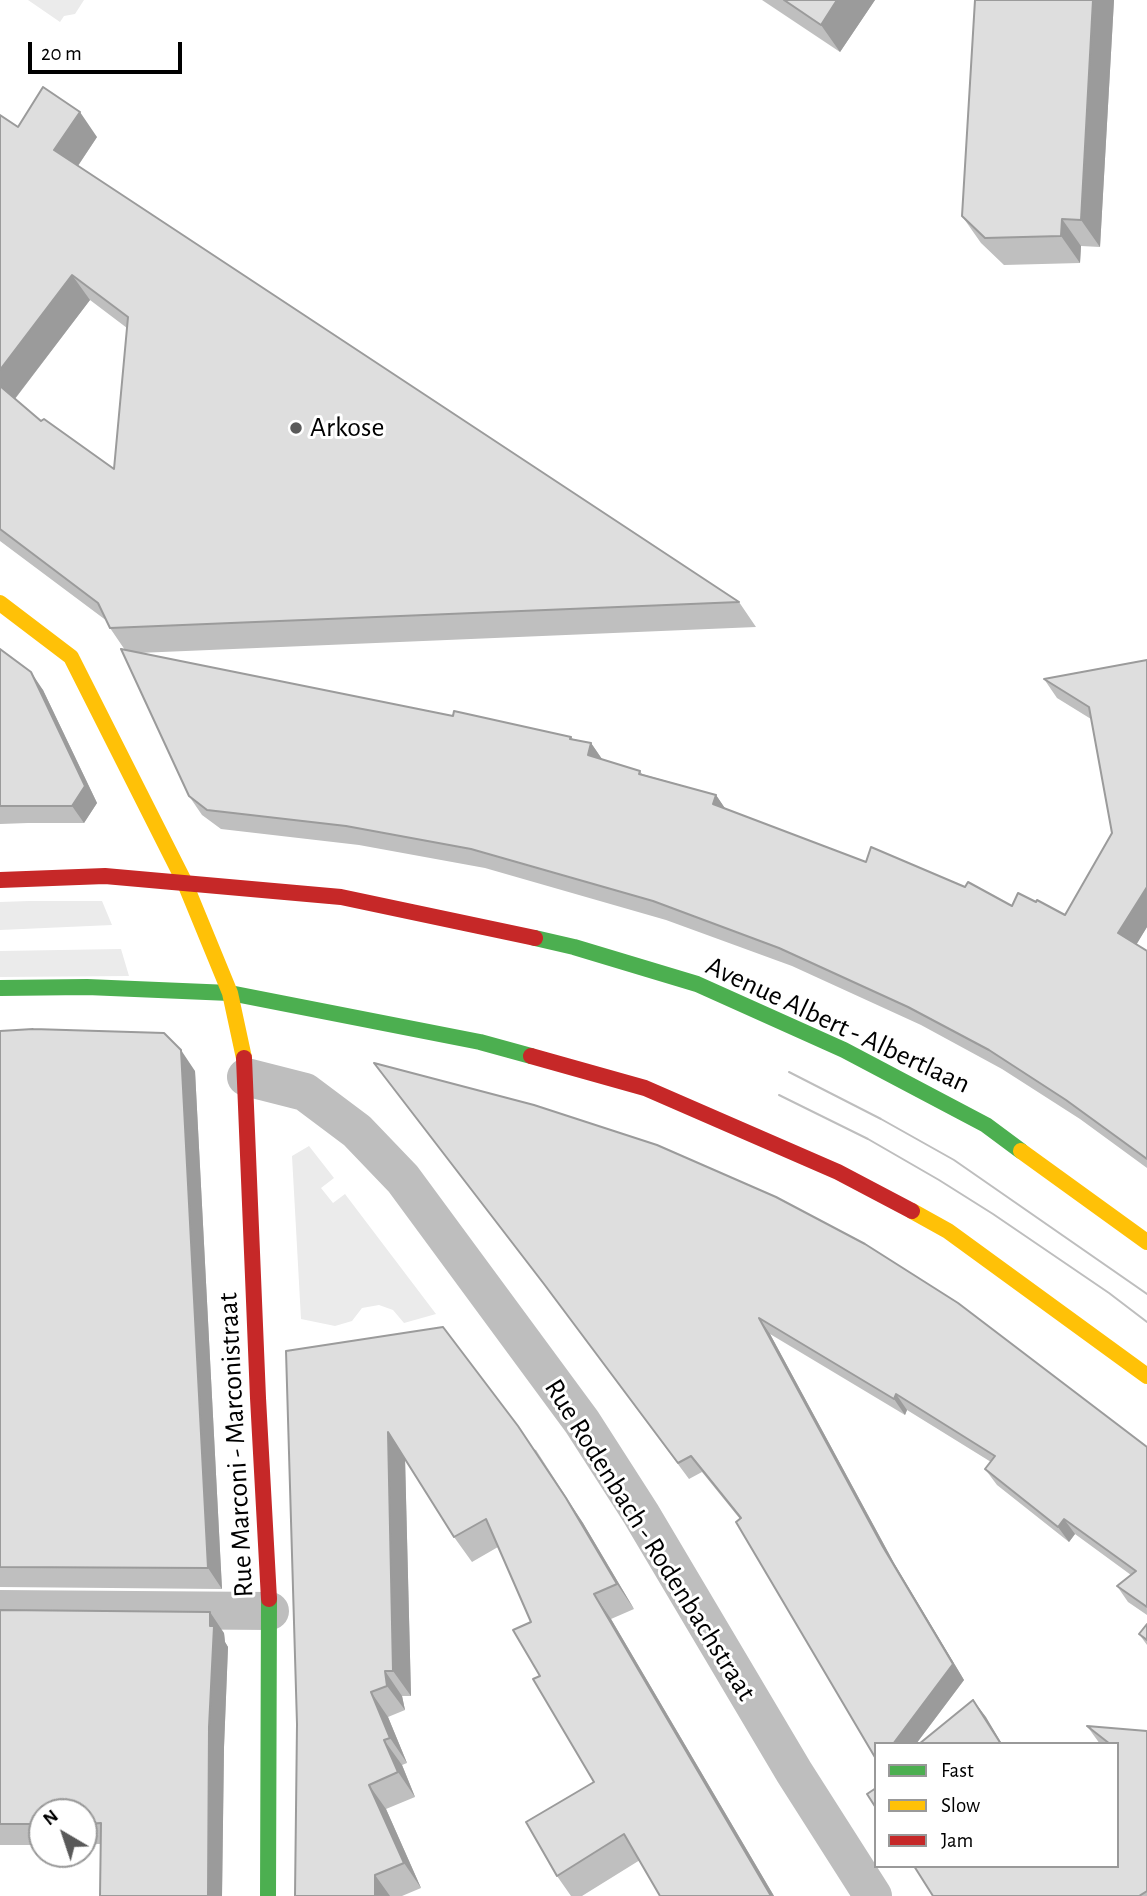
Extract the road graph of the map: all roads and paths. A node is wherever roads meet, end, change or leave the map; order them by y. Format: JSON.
{"nodes":[{"id":1,"x":0,"y":603,"type":"edge"},
{"id":2,"x":0,"y":880,"type":"edge"},
{"id":3,"x":184,"y":881,"type":"junction"},
{"id":4,"x":0,"y":988,"type":"edge"},
{"id":5,"x":230,"y":993,"type":"junction"},
{"id":6,"x":246,"y":1077,"type":"junction"},
{"id":7,"x":1147,"y":1242,"type":"edge"},
{"id":8,"x":1147,"y":1377,"type":"edge"},
{"id":9,"x":0,"y":1609,"type":"edge"},
{"id":10,"x":270,"y":1611,"type":"junction"},
{"id":11,"x":268,"y":1896,"type":"edge"},
{"id":12,"x":873,"y":1896,"type":"edge"}],
"edges":[{"from":1,"to":3,"type":"main road"},
{"from":2,"to":3,"type":"main road","name":"Avenue Albert - Albertlaan"},
{"from":3,"to":5,"type":"main road"},
{"from":3,"to":7,"type":"main road","name":"Avenue Albert - Albertlaan"},
{"from":4,"to":5,"type":"main road"},
{"from":5,"to":6,"type":"main road","name":"Rue Marconi - Marconistraat"},
{"from":5,"to":8,"type":"main road"},
{"from":6,"to":10,"type":"main road","name":"Rue Marconi - Marconistraat"},
{"from":6,"to":12,"type":"street","name":"Rue Rodenbach - Rodenbachstraat"},
{"from":9,"to":10,"type":"street"},
{"from":10,"to":11,"type":"main road","name":"Rue Marconi - Marconistraat"}]}
